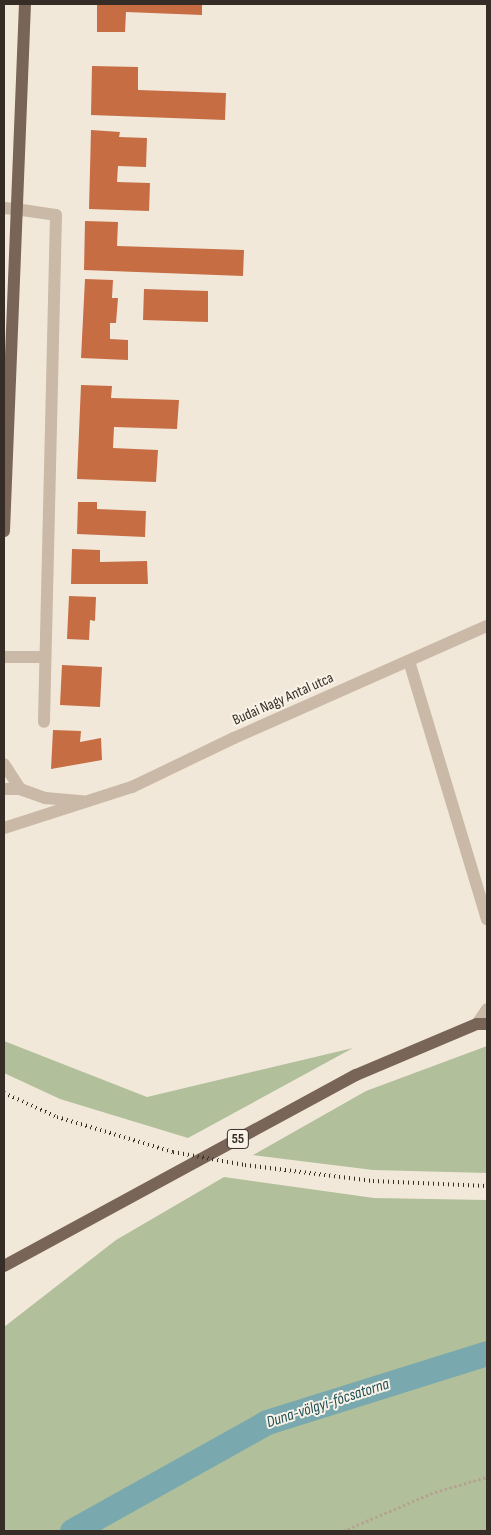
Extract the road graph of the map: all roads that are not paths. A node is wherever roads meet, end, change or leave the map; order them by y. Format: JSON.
{"nodes":[{"id":1,"x":25,"y":4,"type":"edge"},
{"id":2,"x":9,"y":209,"type":"edge"},
{"id":3,"x":5,"y":490,"type":"edge"},
{"id":4,"x":4,"y":531,"type":"edge"},
{"id":5,"x":487,"y":626,"type":"edge"},
{"id":6,"x":4,"y":657,"type":"edge"},
{"id":7,"x":44,"y":657,"type":"junction"},
{"id":8,"x":409,"y":662,"type":"junction"},
{"id":9,"x":44,"y":722,"type":"dead end"},
{"id":10,"x":4,"y":764,"type":"edge"},
{"id":11,"x":4,"y":789,"type":"edge"},
{"id":12,"x":20,"y":789,"type":"junction"},
{"id":13,"x":91,"y":801,"type":"junction"},
{"id":14,"x":4,"y":828,"type":"edge"},
{"id":15,"x":487,"y":919,"type":"edge"},
{"id":16,"x":487,"y":1010,"type":"edge"},
{"id":17,"x":482,"y":1024,"type":"edge"},
{"id":18,"x":4,"y":1266,"type":"edge"}],
"edges":[{"from":1,"to":2,"type":"main road"},
{"from":2,"to":3,"type":"main road"},
{"from":2,"to":7,"type":"street"},
{"from":3,"to":4,"type":"main road"},
{"from":5,"to":8,"type":"street","name":"Budai Nagy Antal utca"},
{"from":6,"to":7,"type":"street"},
{"from":7,"to":9,"type":"street"},
{"from":8,"to":13,"type":"street","name":"Budai Nagy Antal utca"},
{"from":8,"to":15,"type":"street"},
{"from":10,"to":12,"type":"street"},
{"from":11,"to":12,"type":"street","name":"Budai Nagy Antal utca"},
{"from":12,"to":13,"type":"street","name":"Budai Nagy Antal utca"},
{"from":13,"to":14,"type":"street","name":"Budai Nagy Antal utca"},
{"from":16,"to":17,"type":"street"},
{"from":17,"to":18,"type":"main road","number":"55"}]}
